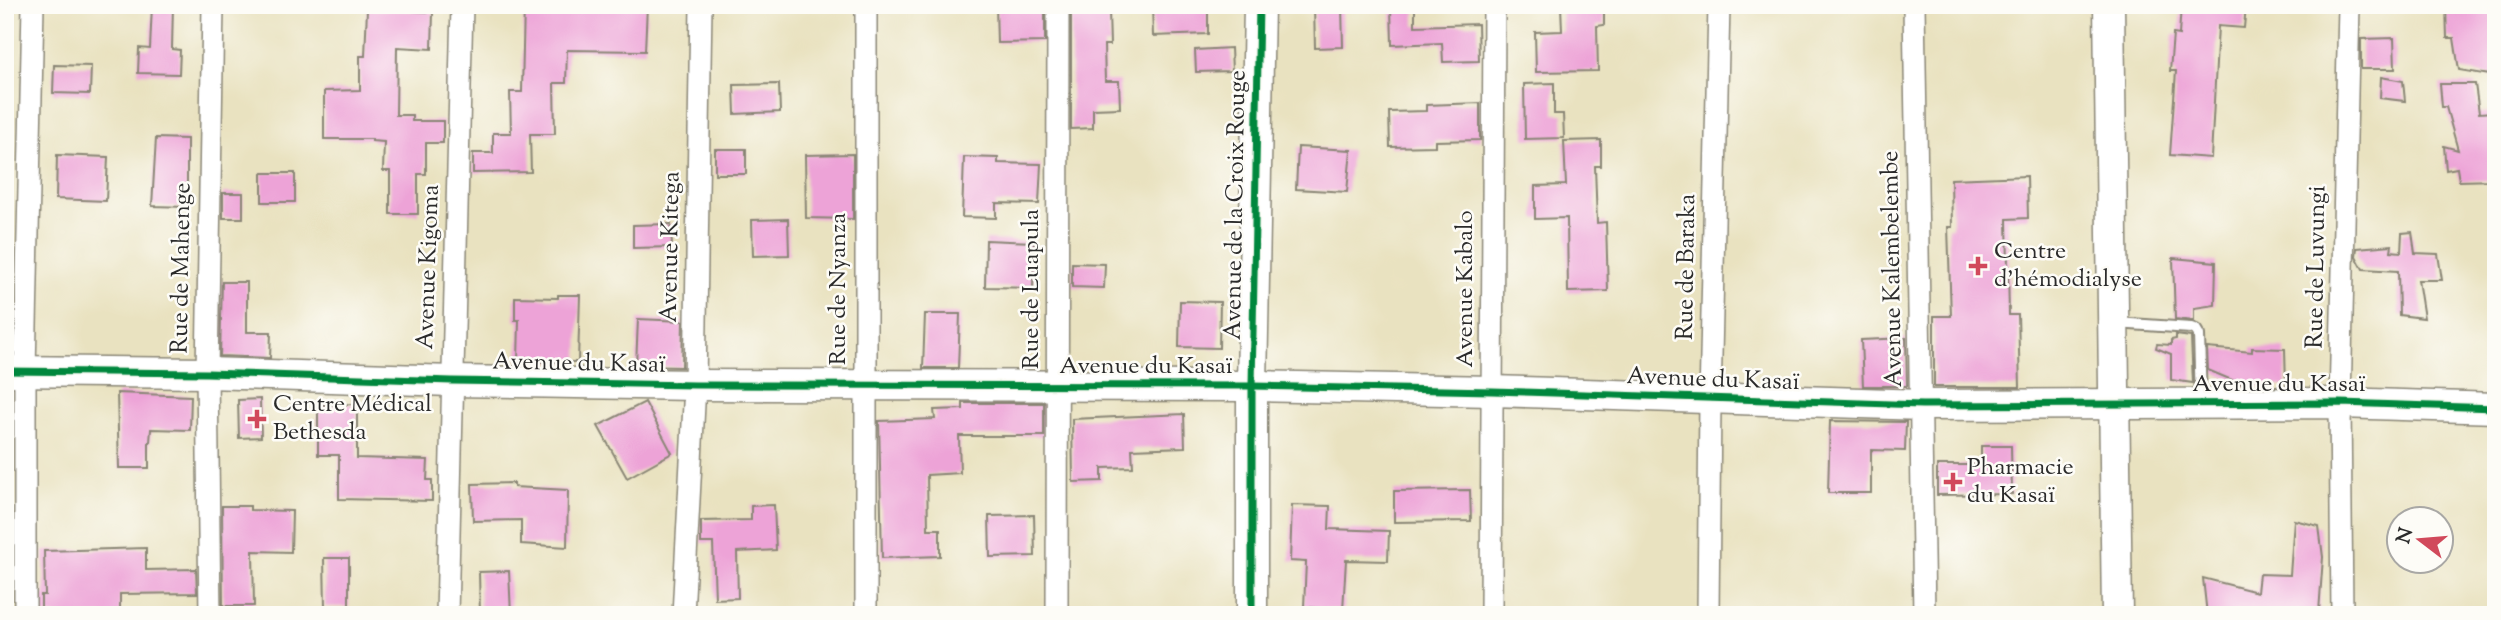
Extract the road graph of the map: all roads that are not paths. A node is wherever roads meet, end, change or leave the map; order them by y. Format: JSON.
{"nodes":[{"id":1,"x":33,"y":5,"type":"edge"},
{"id":2,"x":212,"y":5,"type":"edge"},
{"id":3,"x":463,"y":5,"type":"edge"},
{"id":4,"x":701,"y":5,"type":"edge"},
{"id":5,"x":866,"y":5,"type":"edge"},
{"id":6,"x":1058,"y":5,"type":"edge"},
{"id":7,"x":1259,"y":5,"type":"edge"},
{"id":8,"x":1494,"y":5,"type":"edge"},
{"id":9,"x":1719,"y":5,"type":"edge"},
{"id":10,"x":1914,"y":5,"type":"edge"},
{"id":11,"x":2109,"y":5,"type":"edge"},
{"id":12,"x":2349,"y":5,"type":"edge"},
{"id":13,"x":2112,"y":323,"type":"junction"},
{"id":14,"x":15,"y":371,"type":"edge"},
{"id":15,"x":207,"y":373,"type":"junction"},
{"id":16,"x":452,"y":381,"type":"junction"},
{"id":17,"x":695,"y":385,"type":"junction"},
{"id":18,"x":866,"y":385,"type":"junction"},
{"id":19,"x":1058,"y":385,"type":"junction"},
{"id":20,"x":1252,"y":387,"type":"junction"},
{"id":21,"x":1492,"y":391,"type":"junction"},
{"id":22,"x":1710,"y":400,"type":"junction"},
{"id":23,"x":2113,"y":403,"type":"junction"},
{"id":24,"x":2201,"y":403,"type":"junction"},
{"id":25,"x":2340,"y":403,"type":"junction"},
{"id":26,"x":1922,"y":405,"type":"junction"},
{"id":27,"x":2496,"y":408,"type":"edge"},
{"id":28,"x":25,"y":615,"type":"edge"},
{"id":29,"x":210,"y":615,"type":"edge"},
{"id":30,"x":447,"y":615,"type":"edge"},
{"id":31,"x":683,"y":615,"type":"edge"},
{"id":32,"x":866,"y":615,"type":"edge"},
{"id":33,"x":1057,"y":615,"type":"edge"},
{"id":34,"x":1252,"y":615,"type":"edge"},
{"id":35,"x":1491,"y":615,"type":"edge"},
{"id":36,"x":1708,"y":615,"type":"edge"},
{"id":37,"x":1924,"y":615,"type":"edge"},
{"id":38,"x":2117,"y":615,"type":"edge"},
{"id":39,"x":2342,"y":615,"type":"edge"}],
"edges":[{"from":1,"to":14,"type":"street"},
{"from":2,"to":15,"type":"street","name":"Rue de Mahenge"},
{"from":3,"to":16,"type":"street","name":"Avenue Kigoma"},
{"from":4,"to":17,"type":"street","name":"Avenue Kitega"},
{"from":5,"to":18,"type":"street","name":"Rue de Nyanza"},
{"from":6,"to":19,"type":"street","name":"Rue de Luapula"},
{"from":7,"to":20,"type":"street","name":"Avenue de la Croix Rouge"},
{"from":8,"to":21,"type":"street","name":"Avenue Kabalo"},
{"from":9,"to":22,"type":"street","name":"Rue de Baraka"},
{"from":10,"to":26,"type":"street","name":"Avenue Kalembelembe"},
{"from":11,"to":13,"type":"street"},
{"from":12,"to":25,"type":"street","name":"Rue de Luvungi"},
{"from":13,"to":23,"type":"street"},
{"from":13,"to":24,"type":"lane"},
{"from":14,"to":15,"type":"street","name":"Avenue du Kasaï"},
{"from":14,"to":28,"type":"street"},
{"from":15,"to":16,"type":"street","name":"Avenue du Kasaï"},
{"from":15,"to":29,"type":"street","name":"Rue de Mahenge"},
{"from":16,"to":17,"type":"street","name":"Avenue du Kasaï"},
{"from":16,"to":30,"type":"street","name":"Avenue Kigoma"},
{"from":17,"to":18,"type":"street","name":"Avenue du Kasaï"},
{"from":17,"to":31,"type":"street","name":"Avenue Kitega"},
{"from":18,"to":19,"type":"street","name":"Avenue du Kasaï"},
{"from":18,"to":32,"type":"street","name":"Rue de Nyanza"},
{"from":19,"to":20,"type":"street","name":"Avenue du Kasaï"},
{"from":19,"to":33,"type":"street","name":"Rue de Luapula"},
{"from":20,"to":21,"type":"street","name":"Avenue du Kasaï"},
{"from":20,"to":34,"type":"street","name":"Avenue de la Croix Rouge"},
{"from":21,"to":22,"type":"street","name":"Avenue du Kasaï"},
{"from":21,"to":35,"type":"street","name":"Avenue Kabalo"},
{"from":22,"to":26,"type":"street","name":"Avenue du Kasaï"},
{"from":22,"to":36,"type":"street","name":"Rue de Baraka"},
{"from":23,"to":24,"type":"street","name":"Avenue du Kasaï"},
{"from":23,"to":26,"type":"street","name":"Avenue du Kasaï"},
{"from":23,"to":38,"type":"street"},
{"from":24,"to":25,"type":"street","name":"Avenue du Kasaï"},
{"from":25,"to":27,"type":"street","name":"Avenue du Kasaï"},
{"from":25,"to":39,"type":"street","name":"Rue de Luvungi"},
{"from":26,"to":37,"type":"street","name":"Avenue Kalembelembe"}]}
